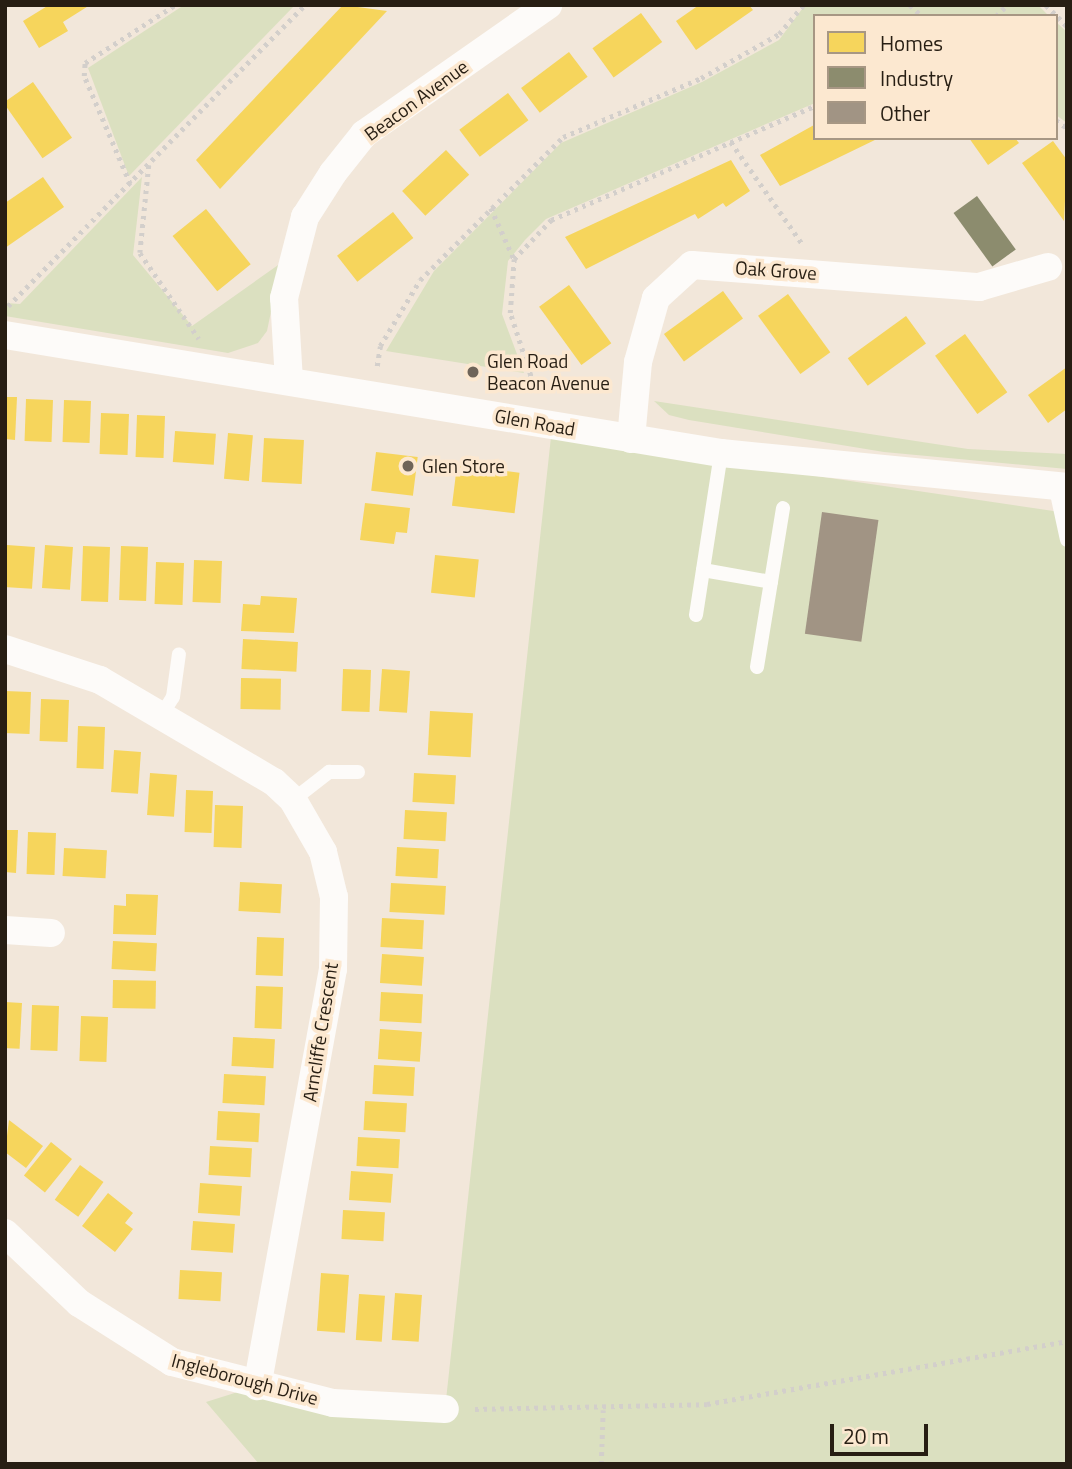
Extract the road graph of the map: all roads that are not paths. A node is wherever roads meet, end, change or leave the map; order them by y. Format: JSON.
{"nodes":[{"id":1,"x":548,"y":5,"type":"edge"},
{"id":2,"x":1048,"y":267,"type":"dead end"},
{"id":3,"x":5,"y":335,"type":"edge"},
{"id":4,"x":289,"y":381,"type":"junction"},
{"id":5,"x":631,"y":439,"type":"junction"},
{"id":6,"x":721,"y":453,"type":"junction"},
{"id":7,"x":1062,"y":488,"type":"edge"},
{"id":8,"x":782,"y":508,"type":"dead end"},
{"id":9,"x":1067,"y":540,"type":"edge"},
{"id":10,"x":703,"y":570,"type":"junction"},
{"id":11,"x":771,"y":582,"type":"junction"},
{"id":12,"x":696,"y":615,"type":"dead end"},
{"id":13,"x":5,"y":649,"type":"edge"},
{"id":14,"x":178,"y":654,"type":"dead end"},
{"id":15,"x":757,"y":667,"type":"dead end"},
{"id":16,"x":161,"y":716,"type":"junction"},
{"id":17,"x":358,"y":772,"type":"dead end"},
{"id":18,"x":293,"y":800,"type":"junction"},
{"id":19,"x":5,"y":930,"type":"edge"},
{"id":20,"x":51,"y":933,"type":"dead end"},
{"id":21,"x":5,"y":1233,"type":"edge"},
{"id":22,"x":257,"y":1386,"type":"junction"},
{"id":23,"x":445,"y":1409,"type":"road end"}],
"edges":[{"from":1,"to":4,"type":"street","name":"Beacon Avenue"},
{"from":2,"to":5,"type":"street","name":"Oak Grove"},
{"from":3,"to":4,"type":"street","name":"Glen Road"},
{"from":4,"to":5,"type":"street","name":"Glen Road"},
{"from":5,"to":6,"type":"street","name":"Glen Road"},
{"from":6,"to":7,"type":"street","name":"Glen Road"},
{"from":6,"to":10,"type":"lane"},
{"from":7,"to":9,"type":"lane"},
{"from":8,"to":11,"type":"lane"},
{"from":10,"to":11,"type":"lane"},
{"from":10,"to":12,"type":"lane"},
{"from":11,"to":15,"type":"lane"},
{"from":13,"to":16,"type":"street","name":"Arncliffe Crescent"},
{"from":14,"to":16,"type":"lane"},
{"from":16,"to":18,"type":"street","name":"Arncliffe Crescent"},
{"from":17,"to":18,"type":"lane"},
{"from":18,"to":22,"type":"street","name":"Arncliffe Crescent"},
{"from":19,"to":20,"type":"street"},
{"from":21,"to":22,"type":"street","name":"Ingleborough Drive"},
{"from":22,"to":23,"type":"street","name":"Ingleborough Drive"}]}
